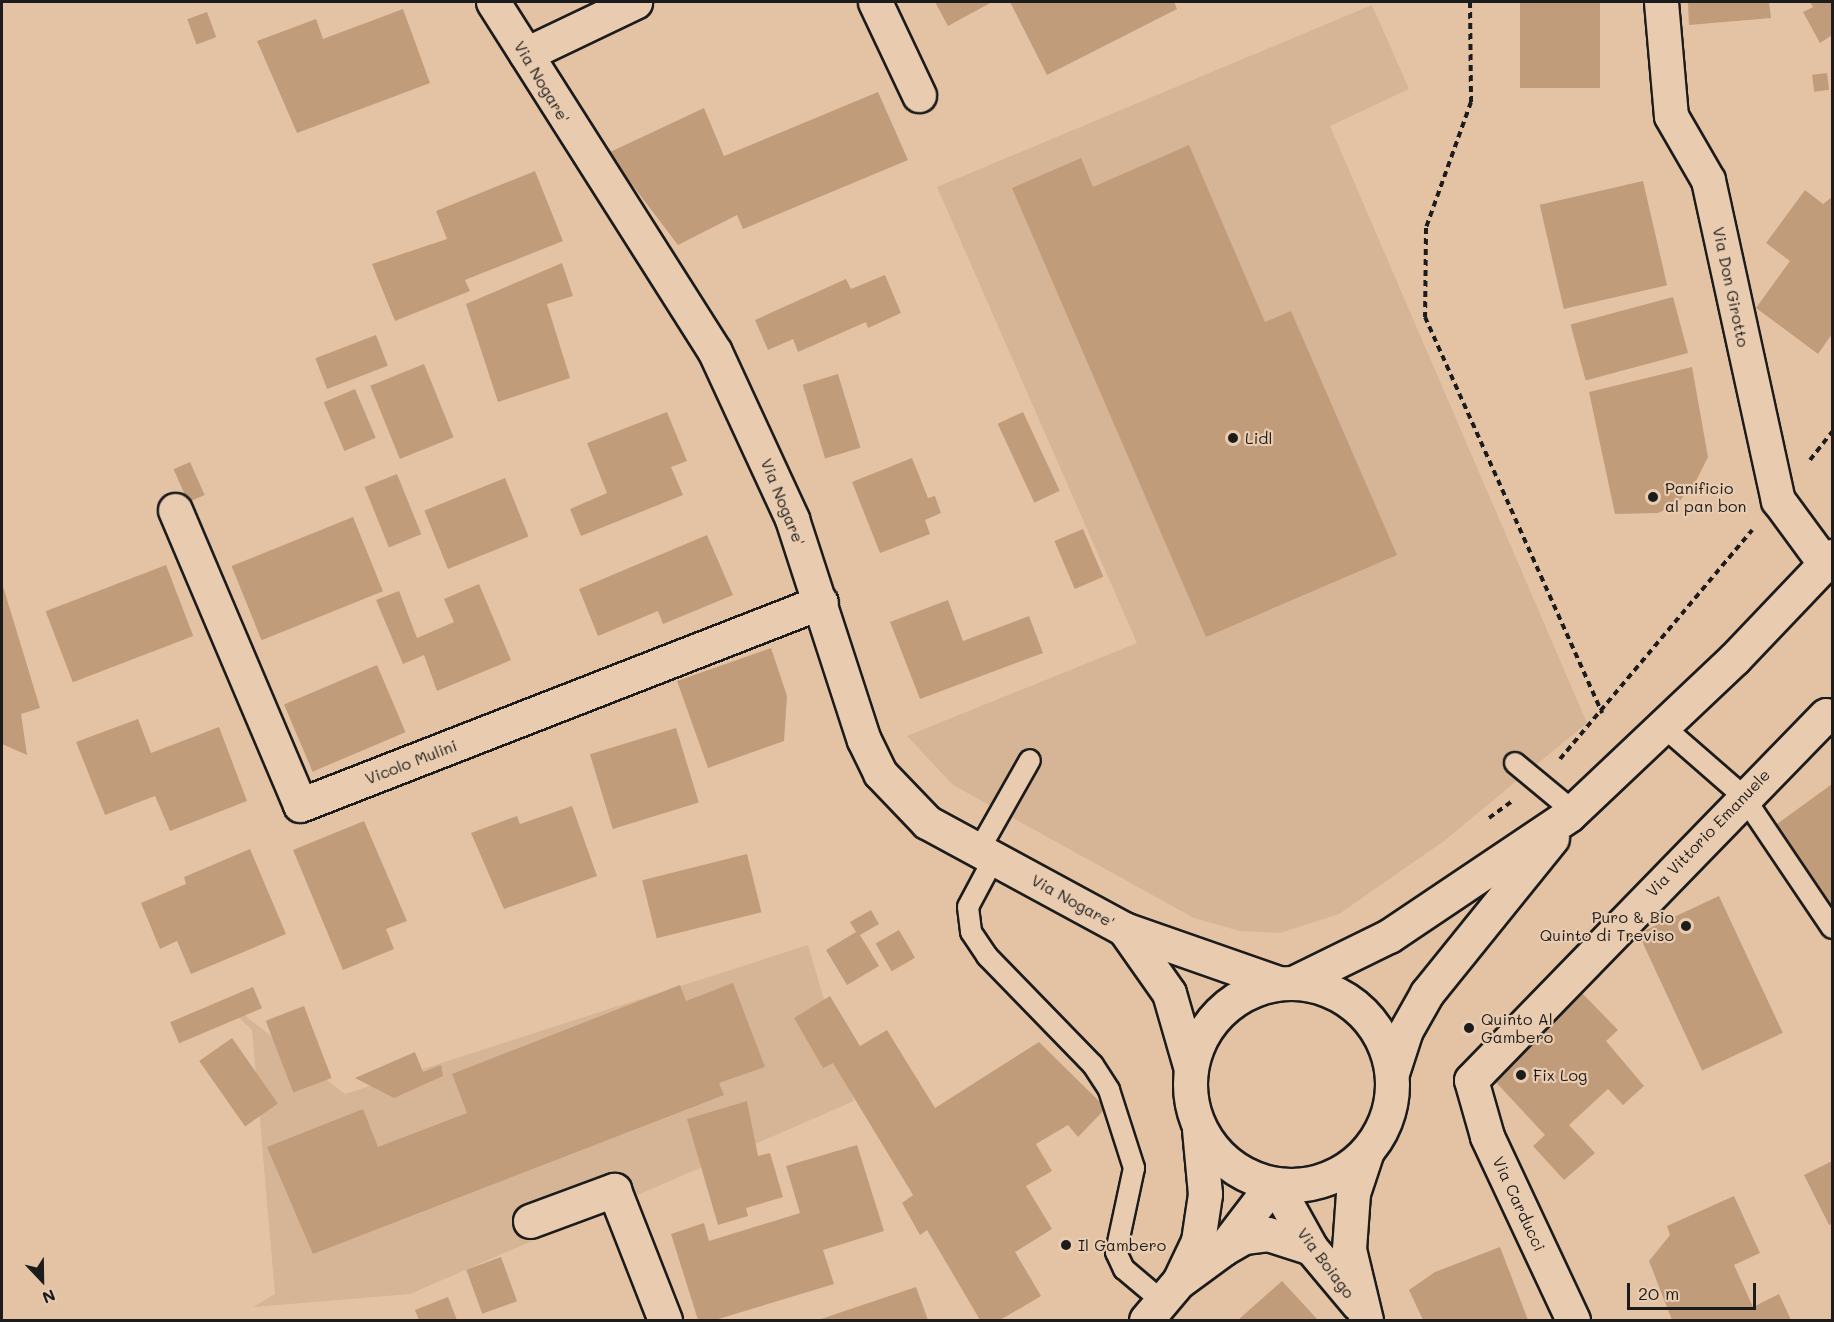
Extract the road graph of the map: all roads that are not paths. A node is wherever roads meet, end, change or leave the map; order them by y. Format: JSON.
{"nodes":[{"id":1,"x":493,"y":2,"type":"edge"},
{"id":2,"x":635,"y":2,"type":"edge"},
{"id":3,"x":875,"y":2,"type":"edge"},
{"id":4,"x":1661,"y":2,"type":"edge"},
{"id":5,"x":526,"y":54,"type":"junction"},
{"id":6,"x":919,"y":95,"type":"dead end"},
{"id":7,"x":176,"y":510,"type":"dead end"},
{"id":8,"x":1829,"y":560,"type":"edge"},
{"id":9,"x":820,"y":602,"type":"junction"},
{"id":10,"x":1826,"y":715,"type":"dead end"},
{"id":11,"x":1664,"y":727,"type":"junction"},
{"id":12,"x":1030,"y":760,"type":"dead end"},
{"id":13,"x":1515,"y":763,"type":"dead end"},
{"id":14,"x":1743,"y":796,"type":"junction"},
{"id":15,"x":1571,"y":813,"type":"junction"},
{"id":16,"x":986,"y":854,"type":"junction"},
{"id":17,"x":1833,"y":928,"type":"edge"},
{"id":18,"x":1124,"y":929,"type":"junction"},
{"id":19,"x":1287,"y":983,"type":"junction"},
{"id":20,"x":1191,"y":1069,"type":"junction"},
{"id":21,"x":1393,"y":1070,"type":"junction"},
{"id":22,"x":1470,"y":1084,"type":"joint"},
{"id":23,"x":1199,"y":1128,"type":"junction"},
{"id":24,"x":1366,"y":1154,"type":"junction"},
{"id":25,"x":1274,"y":1185,"type":"junction"},
{"id":26,"x":530,"y":1221,"type":"dead end"},
{"id":27,"x":1311,"y":1248,"type":"junction"},
{"id":28,"x":1223,"y":1249,"type":"junction"},
{"id":29,"x":1163,"y":1301,"type":"edge"},
{"id":30,"x":1363,"y":1314,"type":"edge"},
{"id":31,"x":664,"y":1320,"type":"edge"},
{"id":32,"x":1573,"y":1320,"type":"edge"}],
"edges":[{"from":1,"to":5,"type":"street","name":"Via Nogare'"},
{"from":2,"to":5,"type":"street"},
{"from":3,"to":6,"type":"street"},
{"from":4,"to":8,"type":"street","name":"Via Don Girotto"},
{"from":5,"to":9,"type":"street","name":"Via Nogare'"},
{"from":7,"to":9,"type":"street","name":"Vicolo Mulini"},
{"from":8,"to":11,"type":"street"},
{"from":9,"to":16,"type":"street","name":"Via Nogare'"},
{"from":10,"to":14,"type":"street","name":"Via Vittorio Emanuele"},
{"from":11,"to":14,"type":"lane"},
{"from":11,"to":15,"type":"street"},
{"from":12,"to":16,"type":"lane"},
{"from":13,"to":15,"type":"lane"},
{"from":14,"to":17,"type":"lane"},
{"from":14,"to":22,"type":"street","name":"Via Vittorio Emanuele"},
{"from":15,"to":19,"type":"street"},
{"from":15,"to":21,"type":"street"},
{"from":16,"to":18,"type":"street","name":"Via Nogare'"},
{"from":16,"to":29,"type":"lane"},
{"from":18,"to":19,"type":"street","name":"Via Nogare'"},
{"from":18,"to":20,"type":"street","name":"Via Nogare'"},
{"from":19,"to":20,"type":"street"},
{"from":19,"to":21,"type":"street"},
{"from":20,"to":23,"type":"street"},
{"from":21,"to":24,"type":"street"},
{"from":22,"to":32,"type":"street","name":"Via Carducci"},
{"from":23,"to":25,"type":"street"},
{"from":23,"to":29,"type":"street"},
{"from":24,"to":25,"type":"street"},
{"from":24,"to":30,"type":"street","name":"Via Boiago"},
{"from":25,"to":27,"type":"street","name":"Via Boiago"},
{"from":25,"to":28,"type":"street"},
{"from":26,"to":31,"type":"street"},
{"from":27,"to":28,"type":"street"},
{"from":27,"to":30,"type":"street","name":"Via Boiago"},
{"from":28,"to":29,"type":"street"}]}
